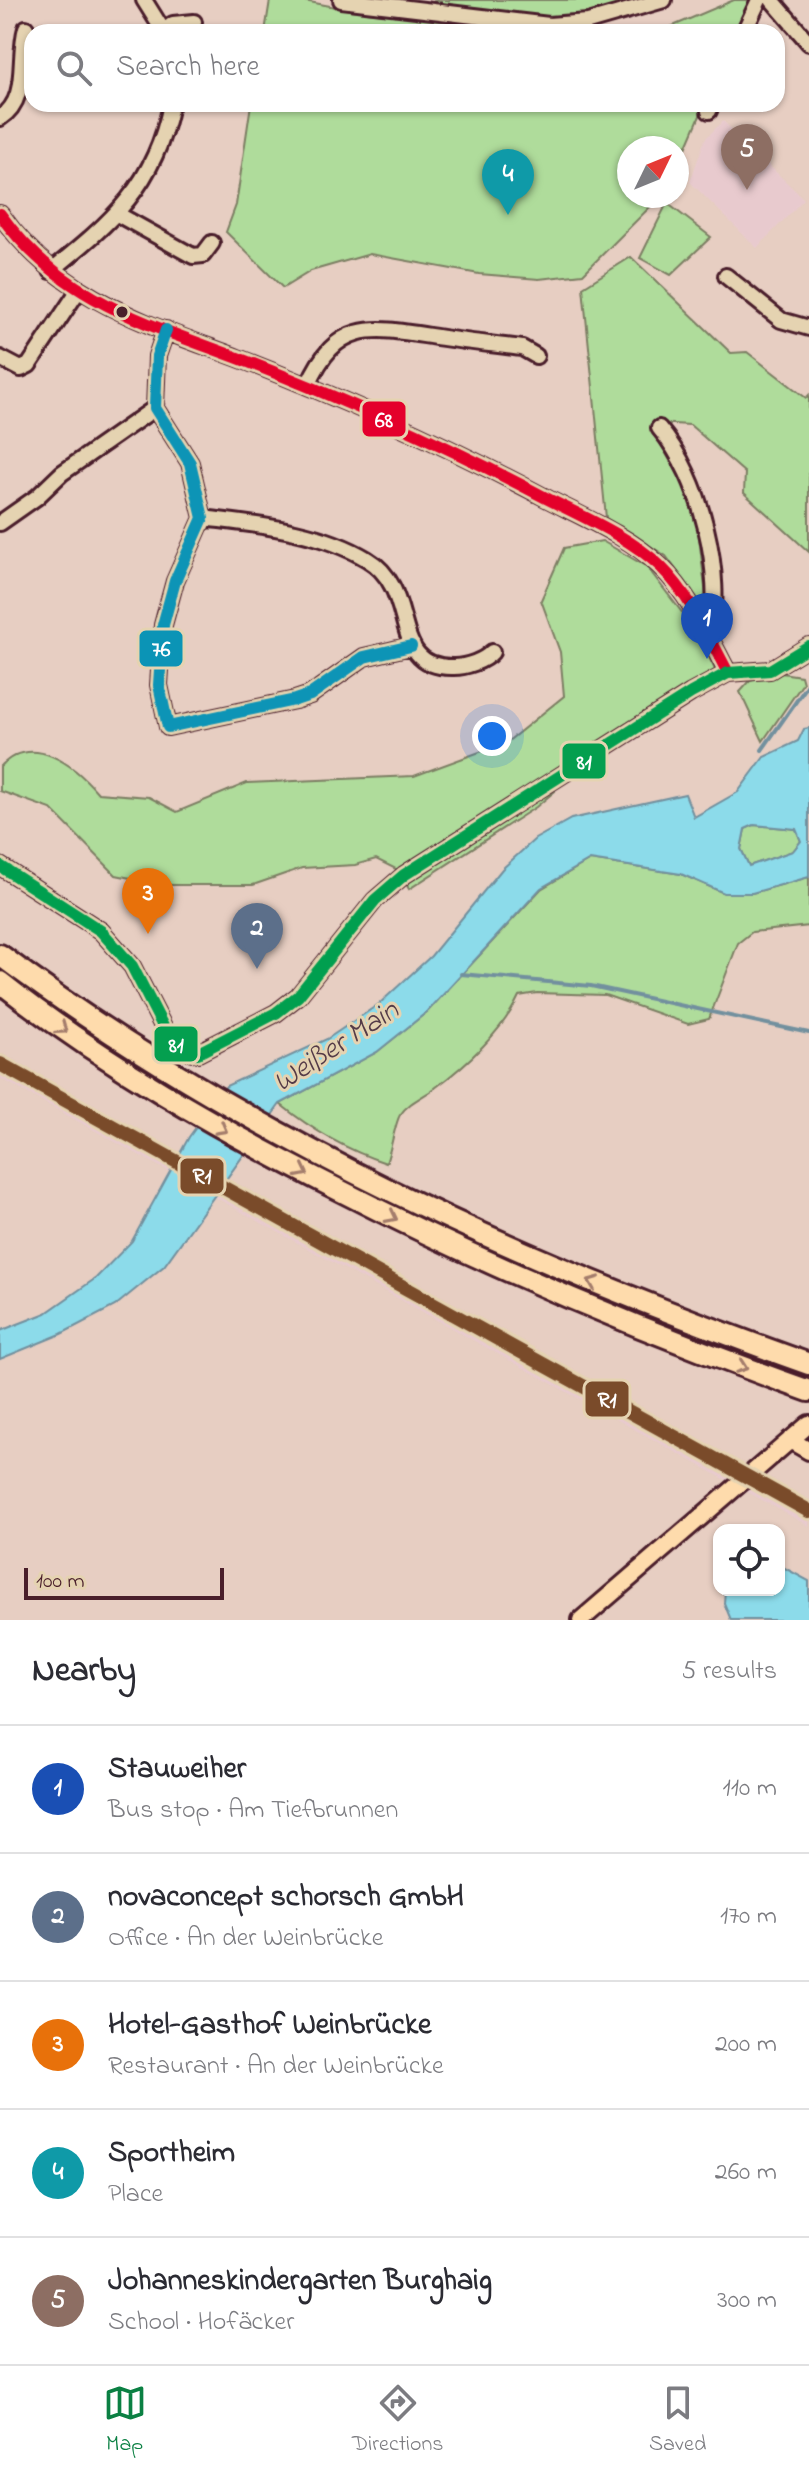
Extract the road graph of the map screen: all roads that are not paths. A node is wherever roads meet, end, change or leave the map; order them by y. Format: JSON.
{"nodes":[{"id":1,"x":144,"y":0,"type":"edge"},
{"id":2,"x":341,"y":0,"type":"edge"},
{"id":3,"x":759,"y":0,"type":"edge"},
{"id":4,"x":772,"y":0,"type":"edge"},
{"id":5,"x":653,"y":2,"type":"edge"},
{"id":6,"x":194,"y":22,"type":"dead end"},
{"id":7,"x":159,"y":24,"type":"edge"},
{"id":8,"x":173,"y":24,"type":"edge"},
{"id":9,"x":541,"y":24,"type":"edge"},
{"id":10,"x":562,"y":24,"type":"edge"},
{"id":11,"x":748,"y":24,"type":"edge"},
{"id":12,"x":24,"y":35,"type":"edge"},
{"id":13,"x":809,"y":43,"type":"edge"},
{"id":14,"x":169,"y":112,"type":"edge"},
{"id":15,"x":0,"y":118,"type":"edge"},
{"id":16,"x":0,"y":214,"type":"edge"},
{"id":17,"x":119,"y":215,"type":"junction"},
{"id":18,"x":212,"y":243,"type":"dead end"},
{"id":19,"x":51,"y":271,"type":"junction"},
{"id":20,"x":726,"y":276,"type":"dead end"},
{"id":21,"x":78,"y":291,"type":"junction"},
{"id":22,"x":809,"y":328,"type":"edge"},
{"id":23,"x":166,"y":330,"type":"junction"},
{"id":24,"x":536,"y":356,"type":"dead end"},
{"id":25,"x":0,"y":358,"type":"edge"},
{"id":26,"x":308,"y":385,"type":"junction"},
{"id":27,"x":155,"y":408,"type":"junction"},
{"id":28,"x":659,"y":428,"type":"dead end"},
{"id":29,"x":203,"y":518,"type":"junction"},
{"id":30,"x":0,"y":523,"type":"edge"},
{"id":31,"x":710,"y":638,"type":"junction"},
{"id":32,"x":411,"y":646,"type":"junction"},
{"id":33,"x":809,"y":646,"type":"edge"},
{"id":34,"x":492,"y":652,"type":"dead end"},
{"id":35,"x":728,"y":673,"type":"junction"},
{"id":36,"x":0,"y":866,"type":"edge"},
{"id":37,"x":0,"y":955,"type":"edge"},
{"id":38,"x":0,"y":982,"type":"edge"},
{"id":39,"x":809,"y":1364,"type":"edge"},
{"id":40,"x":809,"y":1391,"type":"edge"},
{"id":41,"x":809,"y":1424,"type":"edge"},
{"id":42,"x":790,"y":1440,"type":"junction"},
{"id":43,"x":809,"y":1451,"type":"edge"},
{"id":44,"x":581,"y":1620,"type":"edge"}],
"edges":[{"from":1,"to":7,"type":"street"},
{"from":2,"to":9,"type":"street"},
{"from":3,"to":11,"type":"street"},
{"from":4,"to":13,"type":"street"},
{"from":5,"to":10,"type":"street"},
{"from":6,"to":8,"type":"street"},
{"from":12,"to":15,"type":"street"},
{"from":14,"to":17,"type":"street"},
{"from":16,"to":19,"type":"street"},
{"from":17,"to":18,"type":"street"},
{"from":17,"to":19,"type":"street"},
{"from":19,"to":21,"type":"street"},
{"from":20,"to":22,"type":"street"},
{"from":21,"to":23,"type":"street"},
{"from":21,"to":25,"type":"street"},
{"from":23,"to":26,"type":"street"},
{"from":23,"to":27,"type":"street"},
{"from":24,"to":26,"type":"street"},
{"from":26,"to":31,"type":"street"},
{"from":27,"to":29,"type":"street"},
{"from":27,"to":30,"type":"street"},
{"from":28,"to":31,"type":"street"},
{"from":29,"to":32,"type":"street"},
{"from":29,"to":32,"type":"street"},
{"from":31,"to":35,"type":"street"},
{"from":32,"to":34,"type":"street"},
{"from":33,"to":35,"type":"street"},
{"from":35,"to":36,"type":"street"},
{"from":39,"to":37,"type":"highway","one_way":true},
{"from":38,"to":40,"type":"highway","one_way":true},
{"from":41,"to":42,"type":"main road"},
{"from":42,"to":43,"type":"main road"},
{"from":42,"to":44,"type":"main road"}]}
